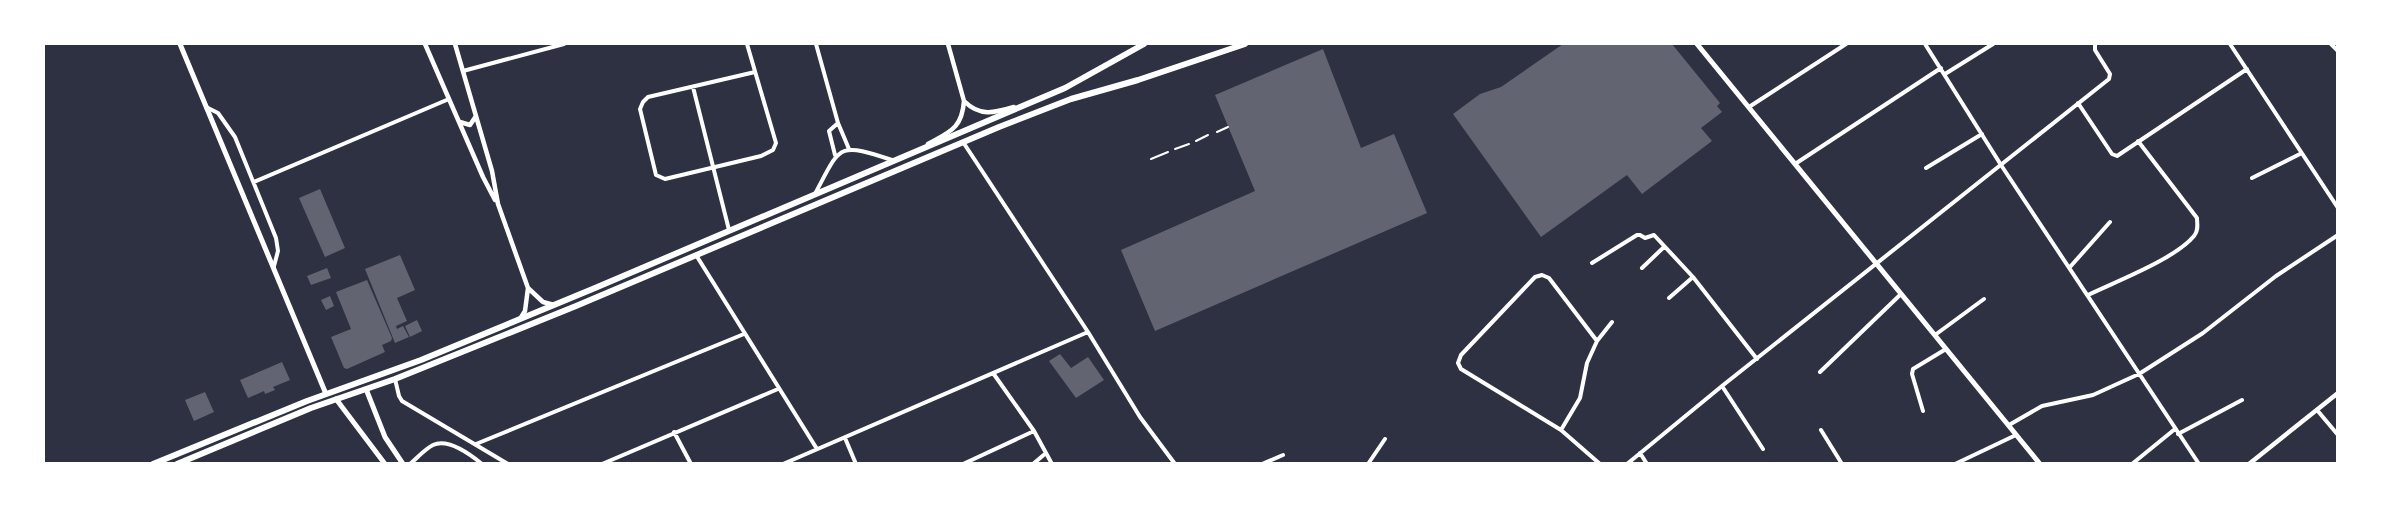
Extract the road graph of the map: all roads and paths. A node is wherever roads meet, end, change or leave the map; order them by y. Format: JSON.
{"nodes":[{"id":1,"x":180,"y":44,"type":"edge"},
{"id":2,"x":426,"y":44,"type":"edge"},
{"id":3,"x":455,"y":44,"type":"edge"},
{"id":4,"x":564,"y":44,"type":"edge"},
{"id":5,"x":747,"y":44,"type":"edge"},
{"id":6,"x":816,"y":44,"type":"edge"},
{"id":7,"x":948,"y":44,"type":"edge"},
{"id":8,"x":1144,"y":44,"type":"edge"},
{"id":9,"x":1242,"y":44,"type":"edge"},
{"id":10,"x":1697,"y":44,"type":"edge"},
{"id":11,"x":1846,"y":44,"type":"edge"},
{"id":12,"x":1925,"y":44,"type":"edge"},
{"id":13,"x":1993,"y":44,"type":"edge"},
{"id":14,"x":2095,"y":44,"type":"edge"},
{"id":15,"x":2230,"y":44,"type":"edge"},
{"id":16,"x":2331,"y":44,"type":"edge"},
{"id":17,"x":2337,"y":51,"type":"edge"},
{"id":18,"x":1941,"y":68,"type":"junction"},
{"id":19,"x":2247,"y":69,"type":"junction"},
{"id":20,"x":463,"y":71,"type":"junction"},
{"id":21,"x":755,"y":72,"type":"junction"},
{"id":22,"x":1945,"y":74,"type":"junction"},
{"id":23,"x":693,"y":87,"type":"junction"},
{"id":24,"x":449,"y":99,"type":"junction"},
{"id":25,"x":964,"y":102,"type":"junction"},
{"id":26,"x":2078,"y":103,"type":"junction"},
{"id":27,"x":1025,"y":105,"type":"junction"},
{"id":28,"x":206,"y":107,"type":"junction"},
{"id":29,"x":1748,"y":107,"type":"junction"},
{"id":30,"x":476,"y":116,"type":"junction"},
{"id":31,"x":458,"y":120,"type":"junction"},
{"id":32,"x":838,"y":123,"type":"junction"},
{"id":33,"x":1228,"y":127,"type":"dead end"},
{"id":34,"x":1217,"y":132,"type":"dead end"},
{"id":35,"x":1982,"y":134,"type":"junction"},
{"id":36,"x":1208,"y":135,"type":"dead end"},
{"id":37,"x":963,"y":141,"type":"junction"},
{"id":38,"x":1196,"y":141,"type":"dead end"},
{"id":39,"x":2138,"y":141,"type":"junction"},
{"id":40,"x":1189,"y":144,"type":"dead end"},
{"id":41,"x":1175,"y":149,"type":"dead end"},
{"id":42,"x":849,"y":150,"type":"junction"},
{"id":43,"x":916,"y":150,"type":"junction"},
{"id":44,"x":1168,"y":152,"type":"dead end"},
{"id":45,"x":2300,"y":154,"type":"junction"},
{"id":46,"x":835,"y":155,"type":"junction"},
{"id":47,"x":1151,"y":159,"type":"dead end"},
{"id":48,"x":892,"y":160,"type":"junction"},
{"id":49,"x":1795,"y":164,"type":"junction"},
{"id":50,"x":2001,"y":165,"type":"junction"},
{"id":51,"x":712,"y":168,"type":"junction"},
{"id":52,"x":1926,"y":168,"type":"dead end"},
{"id":53,"x":2252,"y":178,"type":"dead end"},
{"id":54,"x":254,"y":182,"type":"junction"},
{"id":55,"x":814,"y":194,"type":"junction"},
{"id":56,"x":498,"y":204,"type":"junction"},
{"id":57,"x":2337,"y":208,"type":"edge"},
{"id":58,"x":2110,"y":222,"type":"dead end"},
{"id":59,"x":729,"y":230,"type":"junction"},
{"id":60,"x":2337,"y":235,"type":"edge"},
{"id":61,"x":1664,"y":247,"type":"junction"},
{"id":62,"x":696,"y":255,"type":"junction"},
{"id":63,"x":1592,"y":263,"type":"dead end"},
{"id":64,"x":1876,"y":264,"type":"junction"},
{"id":65,"x":2070,"y":267,"type":"junction"},
{"id":66,"x":1642,"y":268,"type":"dead end"},
{"id":67,"x":274,"y":272,"type":"junction"},
{"id":68,"x":1693,"y":277,"type":"junction"},
{"id":69,"x":528,"y":288,"type":"junction"},
{"id":70,"x":1901,"y":294,"type":"junction"},
{"id":71,"x":2088,"y":295,"type":"junction"},
{"id":72,"x":1669,"y":298,"type":"dead end"},
{"id":73,"x":1984,"y":299,"type":"dead end"},
{"id":74,"x":554,"y":305,"type":"junction"},
{"id":75,"x":520,"y":320,"type":"junction"},
{"id":76,"x":1612,"y":322,"type":"dead end"},
{"id":77,"x":1088,"y":332,"type":"junction"},
{"id":78,"x":744,"y":334,"type":"junction"},
{"id":79,"x":1935,"y":335,"type":"junction"},
{"id":80,"x":1597,"y":341,"type":"junction"},
{"id":81,"x":1946,"y":349,"type":"junction"},
{"id":82,"x":1757,"y":359,"type":"junction"},
{"id":83,"x":1820,"y":372,"type":"dead end"},
{"id":84,"x":993,"y":373,"type":"junction"},
{"id":85,"x":2139,"y":374,"type":"junction"},
{"id":86,"x":395,"y":379,"type":"junction"},
{"id":87,"x":1722,"y":386,"type":"junction"},
{"id":88,"x":366,"y":389,"type":"junction"},
{"id":89,"x":778,"y":389,"type":"junction"},
{"id":90,"x":2337,"y":393,"type":"edge"},
{"id":91,"x":326,"y":394,"type":"junction"},
{"id":92,"x":336,"y":399,"type":"junction"},
{"id":93,"x":2242,"y":400,"type":"dead end"},
{"id":94,"x":2317,"y":410,"type":"junction"},
{"id":95,"x":1923,"y":411,"type":"dead end"},
{"id":96,"x":2009,"y":426,"type":"junction"},
{"id":97,"x":2175,"y":429,"type":"junction"},
{"id":98,"x":1034,"y":430,"type":"junction"},
{"id":99,"x":1561,"y":430,"type":"junction"},
{"id":100,"x":1821,"y":430,"type":"dead end"},
{"id":101,"x":674,"y":432,"type":"junction"},
{"id":102,"x":2178,"y":434,"type":"junction"},
{"id":103,"x":2016,"y":435,"type":"junction"},
{"id":104,"x":2337,"y":435,"type":"edge"},
{"id":105,"x":845,"y":438,"type":"junction"},
{"id":106,"x":1385,"y":439,"type":"dead end"},
{"id":107,"x":476,"y":444,"type":"junction"},
{"id":108,"x":817,"y":449,"type":"junction"},
{"id":109,"x":1764,"y":449,"type":"dead end"},
{"id":110,"x":1046,"y":453,"type":"junction"},
{"id":111,"x":1640,"y":453,"type":"junction"},
{"id":112,"x":1283,"y":455,"type":"dead end"},
{"id":113,"x":966,"y":463,"type":"edge"},
{"id":114,"x":153,"y":464,"type":"edge"},
{"id":115,"x":177,"y":464,"type":"edge"},
{"id":116,"x":385,"y":464,"type":"edge"},
{"id":117,"x":403,"y":464,"type":"edge"},
{"id":118,"x":410,"y":464,"type":"edge"},
{"id":119,"x":482,"y":464,"type":"edge"},
{"id":120,"x":508,"y":464,"type":"edge"},
{"id":121,"x":602,"y":464,"type":"edge"},
{"id":122,"x":691,"y":464,"type":"edge"},
{"id":123,"x":783,"y":464,"type":"edge"},
{"id":124,"x":856,"y":464,"type":"edge"},
{"id":125,"x":1033,"y":464,"type":"edge"},
{"id":126,"x":1052,"y":464,"type":"edge"},
{"id":127,"x":1175,"y":464,"type":"edge"},
{"id":128,"x":1262,"y":464,"type":"edge"},
{"id":129,"x":1368,"y":464,"type":"edge"},
{"id":130,"x":1600,"y":464,"type":"edge"},
{"id":131,"x":1627,"y":464,"type":"edge"},
{"id":132,"x":1647,"y":464,"type":"edge"},
{"id":133,"x":1842,"y":464,"type":"edge"},
{"id":134,"x":1955,"y":464,"type":"edge"},
{"id":135,"x":2040,"y":464,"type":"edge"},
{"id":136,"x":2132,"y":464,"type":"edge"},
{"id":137,"x":2199,"y":464,"type":"edge"},
{"id":138,"x":2249,"y":464,"type":"edge"}],
"edges":[{"from":1,"to":28,"type":"main road"},
{"from":2,"to":24,"type":"street"},
{"from":3,"to":20,"type":"street"},
{"from":4,"to":20,"type":"street"},
{"from":5,"to":21,"type":"street"},
{"from":6,"to":32,"type":"street"},
{"from":7,"to":25,"type":"street"},
{"from":8,"to":27,"type":"highway"},
{"from":9,"to":37,"type":"highway"},
{"from":10,"to":29,"type":"main road"},
{"from":11,"to":29,"type":"street"},
{"from":12,"to":18,"type":"street"},
{"from":13,"to":22,"type":"street"},
{"from":14,"to":26,"type":"street"},
{"from":15,"to":19,"type":"street"},
{"from":16,"to":17,"type":"street"},
{"from":18,"to":22,"type":"street"},
{"from":18,"to":49,"type":"street"},
{"from":19,"to":39,"type":"street"},
{"from":19,"to":45,"type":"street"},
{"from":20,"to":30,"type":"street"},
{"from":21,"to":23,"type":"street"},
{"from":21,"to":51,"type":"street"},
{"from":22,"to":35,"type":"street"},
{"from":23,"to":51,"type":"street"},
{"from":23,"to":51,"type":"street"},
{"from":24,"to":31,"type":"street"},
{"from":24,"to":54,"type":"street"},
{"from":25,"to":27,"type":"street"},
{"from":25,"to":43,"type":"street"},
{"from":26,"to":39,"type":"street"},
{"from":26,"to":50,"type":"street"},
{"from":27,"to":43,"type":"highway"},
{"from":28,"to":54,"type":"street"},
{"from":28,"to":67,"type":"main road"},
{"from":29,"to":49,"type":"main road"},
{"from":30,"to":31,"type":"street"},
{"from":30,"to":56,"type":"street"},
{"from":31,"to":56,"type":"street"},
{"from":32,"to":42,"type":"street"},
{"from":32,"to":46,"type":"street"},
{"from":33,"to":34,"type":"street"},
{"from":35,"to":50,"type":"street"},
{"from":35,"to":52,"type":"street"},
{"from":36,"to":38,"type":"street"},
{"from":37,"to":62,"type":"highway"},
{"from":37,"to":77,"type":"street"},
{"from":39,"to":71,"type":"street"},
{"from":40,"to":41,"type":"street"},
{"from":42,"to":46,"type":"street"},
{"from":42,"to":48,"type":"street"},
{"from":43,"to":48,"type":"highway"},
{"from":44,"to":47,"type":"street"},
{"from":45,"to":53,"type":"street"},
{"from":45,"to":57,"type":"street"},
{"from":46,"to":55,"type":"street"},
{"from":48,"to":55,"type":"highway"},
{"from":49,"to":64,"type":"main road"},
{"from":50,"to":64,"type":"street"},
{"from":50,"to":65,"type":"street"},
{"from":51,"to":59,"type":"street"},
{"from":54,"to":67,"type":"street"},
{"from":55,"to":59,"type":"highway"},
{"from":56,"to":69,"type":"street"},
{"from":58,"to":65,"type":"street"},
{"from":59,"to":74,"type":"highway"},
{"from":60,"to":85,"type":"street"},
{"from":61,"to":63,"type":"street"},
{"from":61,"to":66,"type":"street"},
{"from":61,"to":68,"type":"street"},
{"from":62,"to":78,"type":"street"},
{"from":62,"to":86,"type":"highway"},
{"from":64,"to":70,"type":"main road"},
{"from":64,"to":82,"type":"street"},
{"from":65,"to":71,"type":"street"},
{"from":67,"to":91,"type":"main road"},
{"from":68,"to":72,"type":"street"},
{"from":68,"to":82,"type":"street"},
{"from":69,"to":74,"type":"street"},
{"from":69,"to":75,"type":"street"},
{"from":70,"to":79,"type":"main road"},
{"from":70,"to":83,"type":"street"},
{"from":71,"to":85,"type":"street"},
{"from":73,"to":79,"type":"street"},
{"from":74,"to":75,"type":"highway"},
{"from":75,"to":91,"type":"highway"},
{"from":76,"to":80,"type":"street"},
{"from":77,"to":84,"type":"street"},
{"from":77,"to":127,"type":"street"},
{"from":78,"to":89,"type":"street"},
{"from":78,"to":107,"type":"street"},
{"from":79,"to":81,"type":"main road"},
{"from":80,"to":99,"type":"street"},
{"from":80,"to":99,"type":"street"},
{"from":81,"to":95,"type":"street"},
{"from":81,"to":96,"type":"main road"},
{"from":82,"to":87,"type":"street"},
{"from":84,"to":98,"type":"street"},
{"from":84,"to":105,"type":"street"},
{"from":85,"to":96,"type":"street"},
{"from":85,"to":97,"type":"street"},
{"from":86,"to":88,"type":"highway"},
{"from":86,"to":107,"type":"street"},
{"from":87,"to":109,"type":"street"},
{"from":87,"to":111,"type":"street"},
{"from":88,"to":92,"type":"highway"},
{"from":88,"to":117,"type":"main road"},
{"from":89,"to":101,"type":"street"},
{"from":89,"to":108,"type":"street"},
{"from":90,"to":94,"type":"street"},
{"from":91,"to":114,"type":"highway"},
{"from":92,"to":115,"type":"highway"},
{"from":92,"to":116,"type":"main road"},
{"from":93,"to":102,"type":"street"},
{"from":94,"to":104,"type":"street"},
{"from":94,"to":138,"type":"street"},
{"from":96,"to":103,"type":"main road"},
{"from":97,"to":102,"type":"street"},
{"from":97,"to":136,"type":"street"},
{"from":98,"to":110,"type":"street"},
{"from":98,"to":113,"type":"street"},
{"from":99,"to":130,"type":"street"},
{"from":100,"to":133,"type":"street"},
{"from":101,"to":121,"type":"street"},
{"from":101,"to":122,"type":"street"},
{"from":102,"to":137,"type":"street"},
{"from":103,"to":134,"type":"street"},
{"from":103,"to":135,"type":"main road"},
{"from":105,"to":108,"type":"street"},
{"from":105,"to":124,"type":"street"},
{"from":106,"to":129,"type":"street"},
{"from":107,"to":120,"type":"street"},
{"from":108,"to":123,"type":"street"},
{"from":110,"to":125,"type":"street"},
{"from":110,"to":126,"type":"street"},
{"from":111,"to":131,"type":"street"},
{"from":111,"to":132,"type":"street"},
{"from":112,"to":128,"type":"street"},
{"from":118,"to":119,"type":"street"}]}
